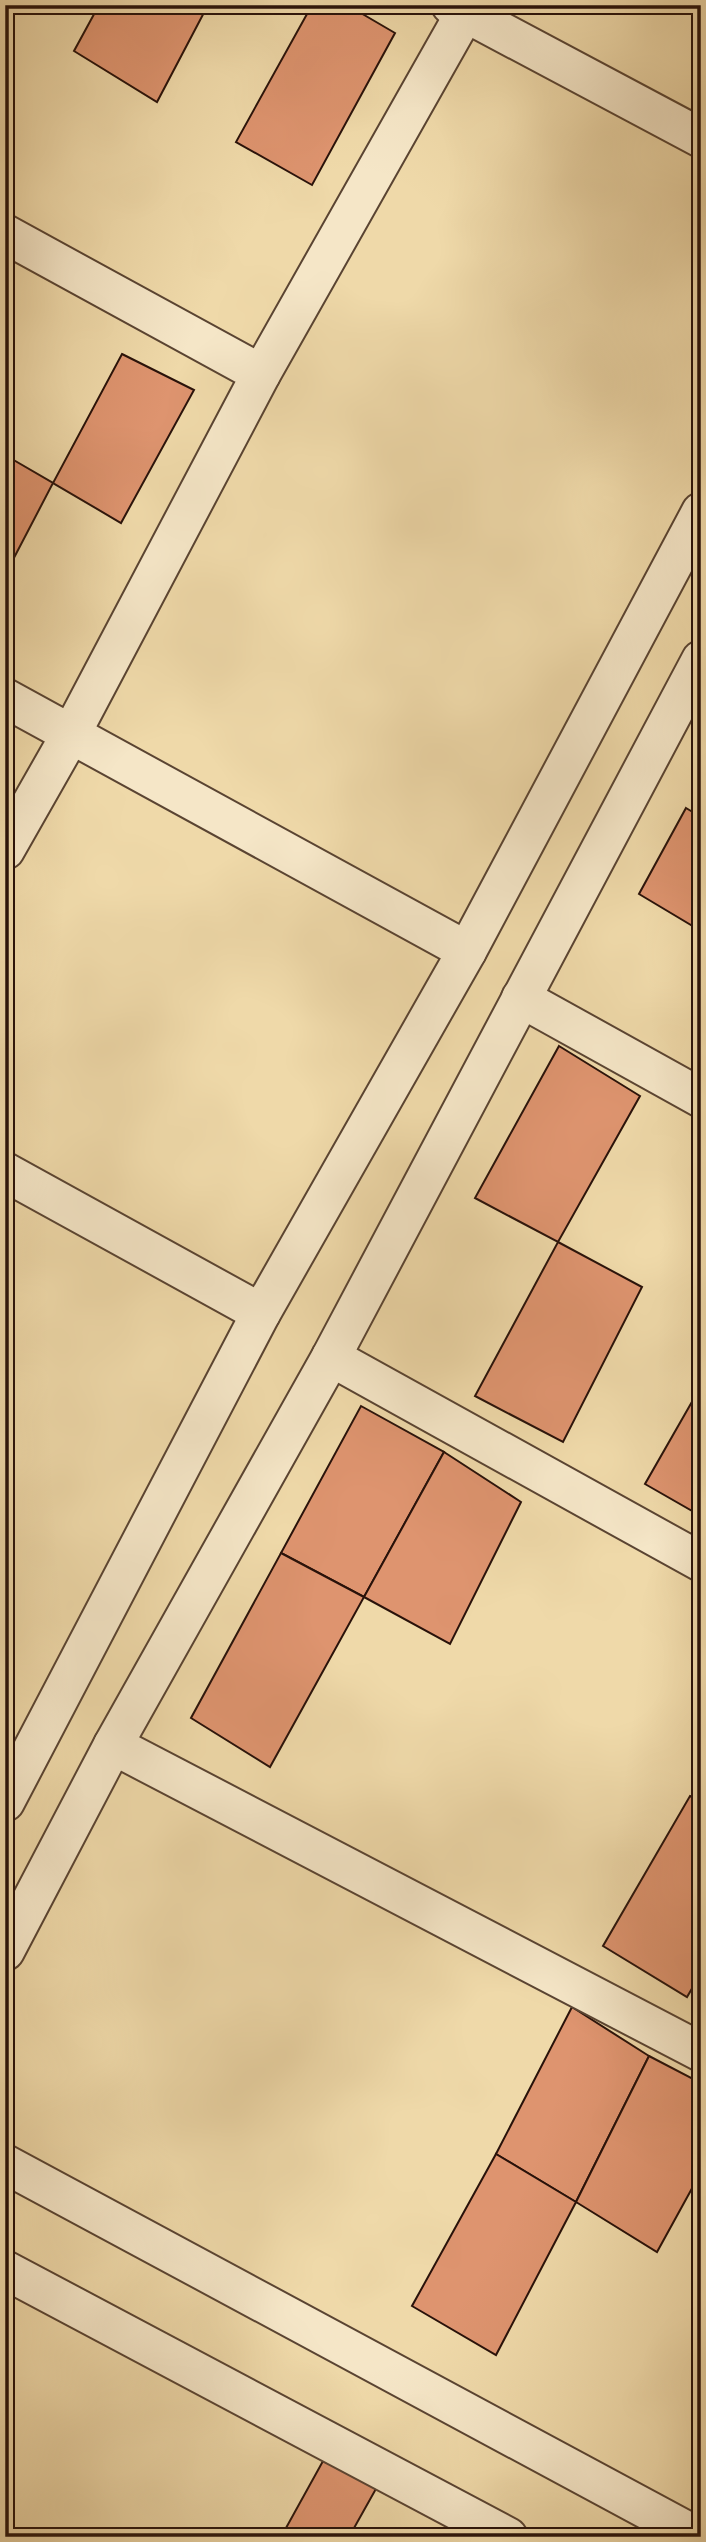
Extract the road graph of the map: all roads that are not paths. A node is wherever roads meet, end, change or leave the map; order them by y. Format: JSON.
{"nodes":[{"id":1,"x":458,"y":9,"type":"edge"},
{"id":2,"x":701,"y":138,"type":"edge"},
{"id":3,"x":5,"y":234,"type":"edge"},
{"id":4,"x":261,"y":374,"type":"junction"},
{"id":5,"x":701,"y":512,"type":"edge"},
{"id":6,"x":701,"y":660,"type":"edge"},
{"id":7,"x":5,"y":698,"type":"edge"},
{"id":8,"x":71,"y":734,"type":"junction"},
{"id":9,"x":5,"y":850,"type":"edge"},
{"id":10,"x":467,"y":951,"type":"junction"},
{"id":11,"x":521,"y":998,"type":"junction"},
{"id":12,"x":701,"y":1098,"type":"edge"},
{"id":13,"x":9,"y":1182,"type":"edge"},
{"id":14,"x":261,"y":1313,"type":"junction"},
{"id":15,"x":331,"y":1357,"type":"junction"},
{"id":16,"x":701,"y":1562,"type":"edge"},
{"id":17,"x":113,"y":1745,"type":"junction"},
{"id":18,"x":5,"y":1802,"type":"edge"},
{"id":19,"x":5,"y":1951,"type":"edge"},
{"id":20,"x":701,"y":2052,"type":"edge"},
{"id":21,"x":5,"y":2164,"type":"edge"},
{"id":22,"x":5,"y":2270,"type":"edge"},
{"id":23,"x":508,"y":2537,"type":"edge"},
{"id":24,"x":698,"y":2537,"type":"edge"}],
"edges":[{"from":1,"to":2,"type":"street"},
{"from":1,"to":4,"type":"street"},
{"from":3,"to":4,"type":"street"},
{"from":4,"to":8,"type":"street"},
{"from":5,"to":10,"type":"street"},
{"from":6,"to":11,"type":"street"},
{"from":7,"to":8,"type":"street"},
{"from":8,"to":9,"type":"street"},
{"from":8,"to":10,"type":"street"},
{"from":10,"to":14,"type":"street"},
{"from":11,"to":12,"type":"street"},
{"from":11,"to":15,"type":"street"},
{"from":13,"to":14,"type":"street"},
{"from":14,"to":18,"type":"street"},
{"from":15,"to":16,"type":"street"},
{"from":15,"to":17,"type":"street"},
{"from":17,"to":19,"type":"street"},
{"from":17,"to":20,"type":"street"},
{"from":21,"to":24,"type":"street"},
{"from":22,"to":23,"type":"street"}]}
